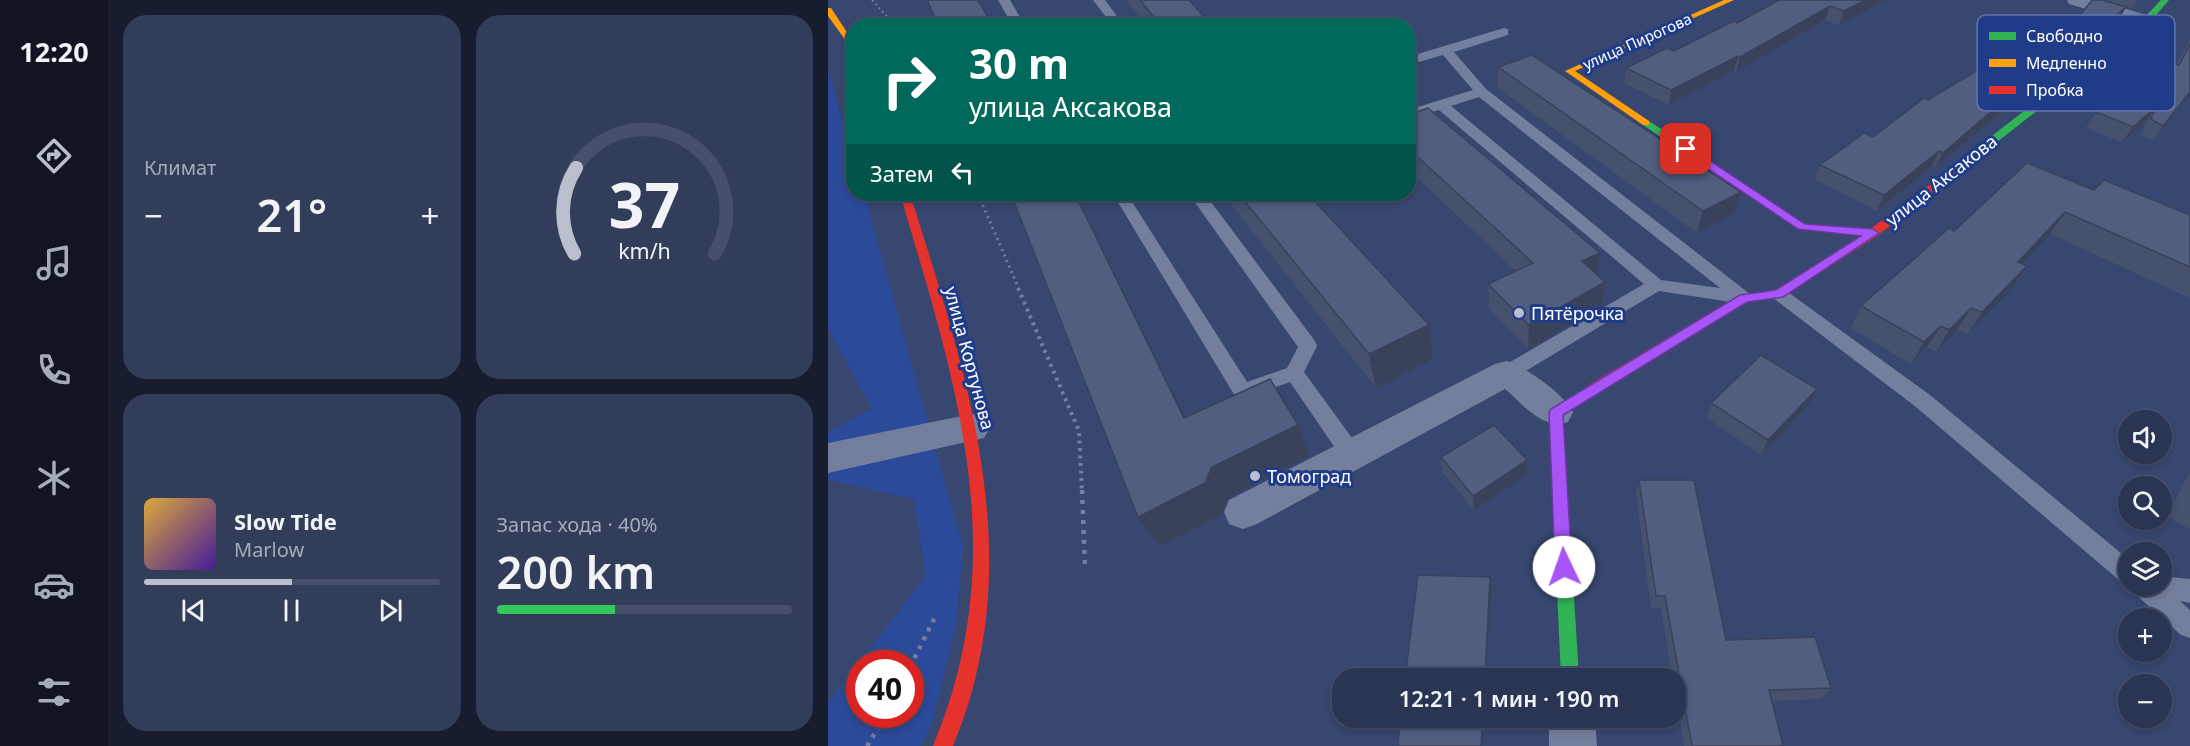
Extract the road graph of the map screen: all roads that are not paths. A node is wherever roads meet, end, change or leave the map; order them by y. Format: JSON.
{"nodes":[{"id":1,"x":1004,"y":0,"type":"edge"},
{"id":2,"x":1100,"y":0,"type":"edge"},
{"id":3,"x":1730,"y":0,"type":"edge"},
{"id":4,"x":2076,"y":0,"type":"edge"},
{"id":5,"x":2165,"y":0,"type":"edge"},
{"id":6,"x":828,"y":10,"type":"edge"},
{"id":7,"x":2126,"y":15,"type":"edge"},
{"id":8,"x":2151,"y":15,"type":"edge"},
{"id":9,"x":1014,"y":18,"type":"edge"},
{"id":10,"x":1113,"y":18,"type":"edge"},
{"id":11,"x":1504,"y":32,"type":"dead end"},
{"id":12,"x":846,"y":38,"type":"edge"},
{"id":13,"x":1446,"y":50,"type":"junction"},
{"id":14,"x":1416,"y":59,"type":"edge"},
{"id":15,"x":1481,"y":92,"type":"junction"},
{"id":16,"x":1442,"y":105,"type":"junction"},
{"id":17,"x":2030,"y":111,"type":"edge"},
{"id":18,"x":1416,"y":113,"type":"edge"},
{"id":19,"x":907,"y":201,"type":"edge"},
{"id":20,"x":1124,"y":201,"type":"edge"},
{"id":21,"x":1202,"y":201,"type":"edge"},
{"id":22,"x":1873,"y":233,"type":"junction"},
{"id":23,"x":1656,"y":285,"type":"junction"},
{"id":24,"x":1779,"y":294,"type":"junction"},
{"id":25,"x":1744,"y":298,"type":"junction"},
{"id":26,"x":1294,"y":373,"type":"junction"},
{"id":27,"x":1507,"y":373,"type":"junction"},
{"id":28,"x":1556,"y":412,"type":"junction"},
{"id":29,"x":972,"y":428,"type":"junction"},
{"id":30,"x":1352,"y":455,"type":"junction"},
{"id":31,"x":828,"y":458,"type":"edge"},
{"id":32,"x":1243,"y":512,"type":"dead end"},
{"id":33,"x":2118,"y":565,"type":"edge"},
{"id":34,"x":2172,"y":588,"type":"edge"},
{"id":35,"x":2190,"y":591,"type":"edge"},
{"id":36,"x":2156,"y":596,"type":"edge"},
{"id":37,"x":2190,"y":626,"type":"edge"},
{"id":38,"x":1569,"y":668,"type":"edge"},
{"id":39,"x":1572,"y":728,"type":"edge"},
{"id":40,"x":943,"y":746,"type":"edge"},
{"id":41,"x":1573,"y":746,"type":"edge"}],
"edges":[{"from":1,"to":9,"type":"lane"},
{"from":2,"to":10,"type":"lane"},
{"from":3,"to":22,"type":"street","name":"улица Пирогова"},
{"from":4,"to":7,"type":"street"},
{"from":5,"to":8,"type":"street","name":"улица Аксакова"},
{"from":6,"to":12,"type":"street"},
{"from":11,"to":13,"type":"lane"},
{"from":13,"to":14,"type":"lane"},
{"from":13,"to":15,"type":"lane"},
{"from":15,"to":16,"type":"lane"},
{"from":15,"to":25,"type":"lane"},
{"from":16,"to":18,"type":"lane"},
{"from":16,"to":23,"type":"lane"},
{"from":17,"to":22,"type":"street","name":"улица Аксакова"},
{"from":19,"to":29,"type":"street","name":"улица Кортунова"},
{"from":20,"to":26,"type":"lane"},
{"from":21,"to":26,"type":"lane"},
{"from":22,"to":24,"type":"street","name":"улица Аксакова"},
{"from":23,"to":25,"type":"lane"},
{"from":23,"to":27,"type":"lane"},
{"from":24,"to":25,"type":"street","name":"улица Аксакова"},
{"from":24,"to":33,"type":"lane"},
{"from":25,"to":28,"type":"street","name":"улица Аксакова"},
{"from":26,"to":30,"type":"lane"},
{"from":27,"to":28,"type":"street"},
{"from":27,"to":30,"type":"street"},
{"from":28,"to":38,"type":"street"},
{"from":29,"to":31,"type":"street"},
{"from":29,"to":40,"type":"street","name":"улица Кортунова"},
{"from":30,"to":32,"type":"street"},
{"from":34,"to":35,"type":"lane"},
{"from":36,"to":37,"type":"lane"},
{"from":39,"to":41,"type":"street"}]}
